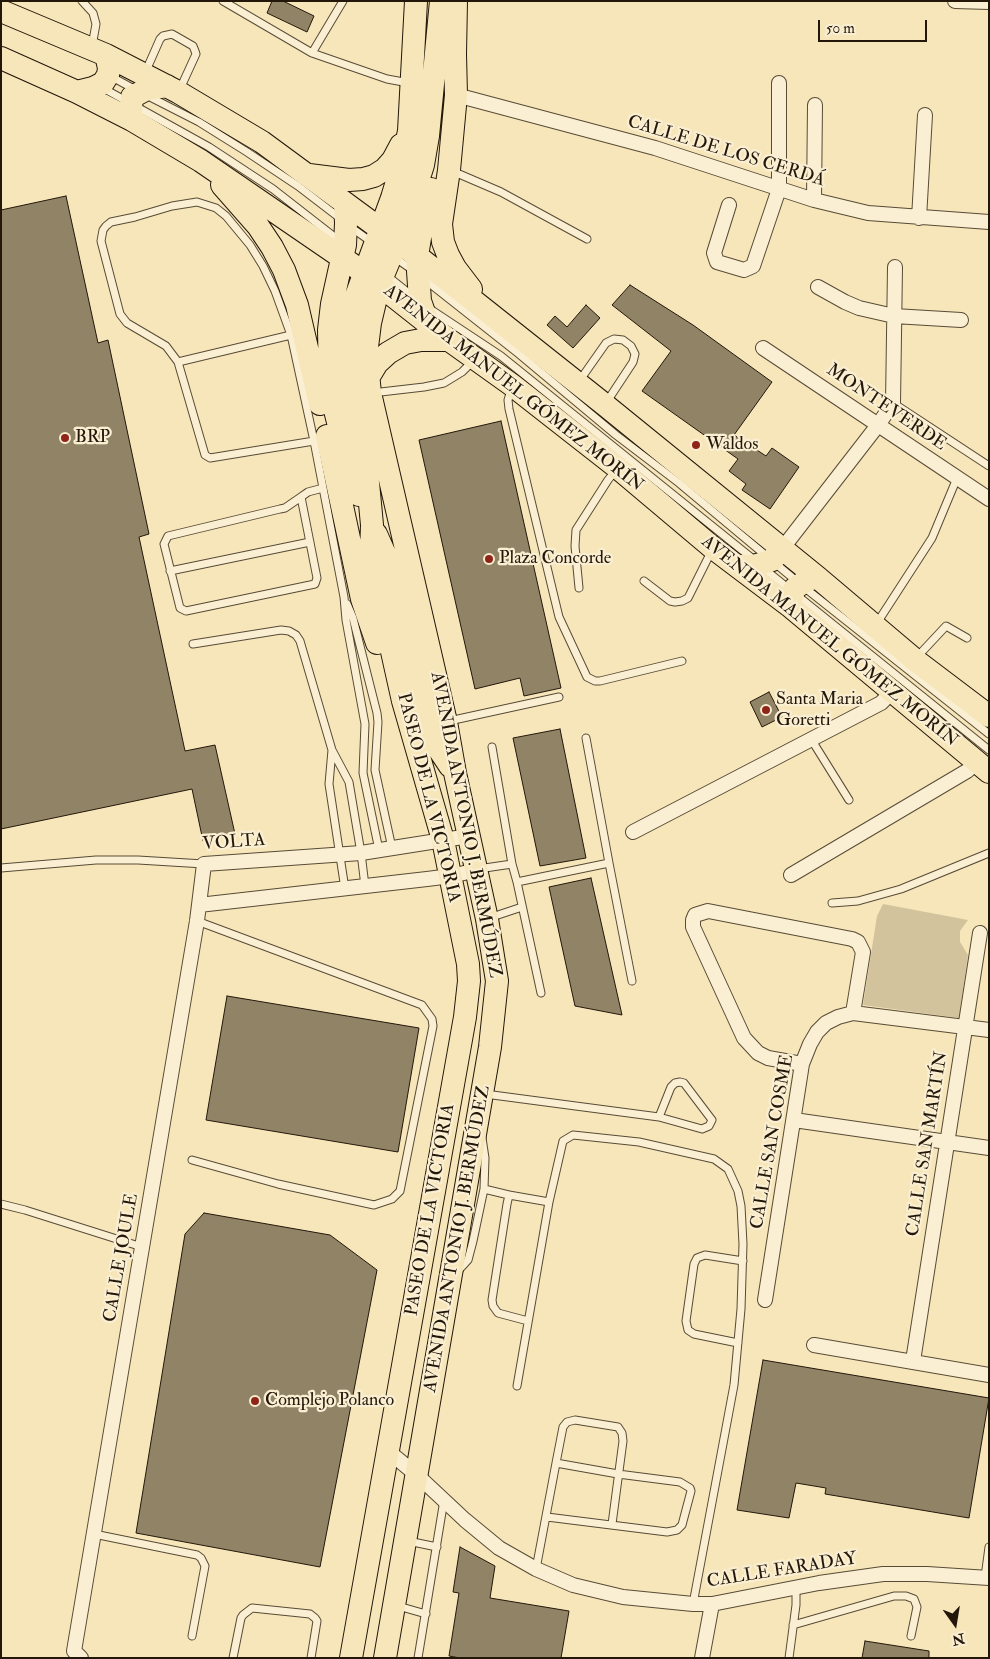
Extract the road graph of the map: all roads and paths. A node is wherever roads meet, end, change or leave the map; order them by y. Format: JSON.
{"nodes":[{"id":1,"x":82,"y":1,"type":"edge"},
{"id":2,"x":223,"y":1,"type":"edge"},
{"id":3,"x":343,"y":1,"type":"edge"},
{"id":4,"x":416,"y":1,"type":"edge"},
{"id":5,"x":440,"y":1,"type":"edge"},
{"id":6,"x":456,"y":1,"type":"edge"},
{"id":7,"x":955,"y":1,"type":"edge"},
{"id":8,"x":989,"y":2,"type":"edge"},
{"id":9,"x":1,"y":11,"type":"edge"},
{"id":10,"x":312,"y":53,"type":"junction"},
{"id":11,"x":1,"y":58,"type":"edge"},
{"id":12,"x":96,"y":71,"type":"junction"},
{"id":13,"x":412,"y":83,"type":"junction"},
{"id":14,"x":779,"y":83,"type":"dead end"},
{"id":15,"x":173,"y":89,"type":"junction"},
{"id":16,"x":456,"y":96,"type":"junction"},
{"id":17,"x":137,"y":98,"type":"junction"},
{"id":18,"x":815,"y":105,"type":"dead end"},
{"id":19,"x":925,"y":115,"type":"dead end"},
{"id":20,"x":409,"y":131,"type":"junction"},
{"id":21,"x":201,"y":161,"type":"junction"},
{"id":22,"x":449,"y":170,"type":"junction"},
{"id":23,"x":307,"y":175,"type":"junction"},
{"id":24,"x":779,"y":189,"type":"junction"},
{"id":25,"x":814,"y":200,"type":"junction"},
{"id":26,"x":729,"y":206,"type":"dead end"},
{"id":27,"x":920,"y":218,"type":"junction"},
{"id":28,"x":989,"y":222,"type":"edge"},
{"id":29,"x":587,"y":239,"type":"dead end"},
{"id":30,"x":369,"y":252,"type":"junction"},
{"id":31,"x":417,"y":265,"type":"junction"},
{"id":32,"x":895,"y":267,"type":"dead end"},
{"id":33,"x":818,"y":287,"type":"dead end"},
{"id":34,"x":423,"y":311,"type":"junction"},
{"id":35,"x":894,"y":316,"type":"junction"},
{"id":36,"x":497,"y":320,"type":"junction"},
{"id":37,"x":962,"y":320,"type":"dead end"},
{"id":38,"x":290,"y":335,"type":"junction"},
{"id":39,"x":449,"y":340,"type":"junction"},
{"id":40,"x":763,"y":348,"type":"dead end"},
{"id":41,"x":475,"y":359,"type":"junction"},
{"id":42,"x":178,"y":362,"type":"junction"},
{"id":43,"x":577,"y":384,"type":"junction"},
{"id":44,"x":512,"y":385,"type":"junction"},
{"id":45,"x":369,"y":386,"type":"junction"},
{"id":46,"x":893,"y":403,"type":"junction"},
{"id":47,"x":605,"y":405,"type":"junction"},
{"id":48,"x":878,"y":425,"type":"junction"},
{"id":49,"x":314,"y":441,"type":"junction"},
{"id":50,"x":989,"y":466,"type":"edge"},
{"id":51,"x":618,"y":468,"type":"junction"},
{"id":52,"x":958,"y":478,"type":"junction"},
{"id":53,"x":323,"y":488,"type":"junction"},
{"id":54,"x":301,"y":497,"type":"junction"},
{"id":55,"x":989,"y":499,"type":"edge"},
{"id":56,"x":372,"y":525,"type":"junction"},
{"id":57,"x":310,"y":542,"type":"junction"},
{"id":58,"x":714,"y":548,"type":"junction"},
{"id":59,"x":763,"y":560,"type":"junction"},
{"id":60,"x":170,"y":572,"type":"junction"},
{"id":61,"x":644,"y":581,"type":"dead end"},
{"id":62,"x":579,"y":588,"type":"dead end"},
{"id":63,"x":800,"y":590,"type":"junction"},
{"id":64,"x":344,"y":597,"type":"junction"},
{"id":65,"x":875,"y":626,"type":"junction"},
{"id":66,"x":966,"y":638,"type":"dead end"},
{"id":67,"x":193,"y":644,"type":"dead end"},
{"id":68,"x":915,"y":660,"type":"junction"},
{"id":69,"x":682,"y":661,"type":"dead end"},
{"id":70,"x":892,"y":692,"type":"junction"},
{"id":71,"x":560,"y":697,"type":"dead end"},
{"id":72,"x":403,"y":701,"type":"junction"},
{"id":73,"x":989,"y":716,"type":"edge"},
{"id":74,"x":446,"y":722,"type":"junction"},
{"id":75,"x":989,"y":734,"type":"edge"},
{"id":76,"x":586,"y":738,"type":"dead end"},
{"id":77,"x":810,"y":739,"type":"junction"},
{"id":78,"x":492,"y":747,"type":"dead end"},
{"id":79,"x":332,"y":750,"type":"junction"},
{"id":80,"x":985,"y":762,"type":"edge"},
{"id":81,"x":455,"y":772,"type":"junction"},
{"id":82,"x":848,"y":800,"type":"dead end"},
{"id":83,"x":633,"y":832,"type":"dead end"},
{"id":84,"x":469,"y":836,"type":"junction"},
{"id":85,"x":443,"y":840,"type":"junction"},
{"id":86,"x":386,"y":849,"type":"junction"},
{"id":87,"x":361,"y":853,"type":"junction"},
{"id":88,"x":989,"y":853,"type":"edge"},
{"id":89,"x":341,"y":854,"type":"junction"},
{"id":90,"x":609,"y":863,"type":"junction"},
{"id":91,"x":204,"y":864,"type":"junction"},
{"id":92,"x":512,"y":864,"type":"junction"},
{"id":93,"x":1,"y":868,"type":"edge"},
{"id":94,"x":477,"y":870,"type":"junction"},
{"id":95,"x":791,"y":875,"type":"dead end"},
{"id":96,"x":450,"y":876,"type":"junction"},
{"id":97,"x":517,"y":882,"type":"junction"},
{"id":98,"x":365,"y":886,"type":"junction"},
{"id":99,"x":345,"y":889,"type":"junction"},
{"id":100,"x":832,"y":903,"type":"dead end"},
{"id":101,"x":199,"y":905,"type":"junction"},
{"id":102,"x":522,"y":907,"type":"junction"},
{"id":103,"x":487,"y":919,"type":"junction"},
{"id":104,"x":197,"y":921,"type":"junction"},
{"id":105,"x":980,"y":933,"type":"dead end"},
{"id":106,"x":632,"y":981,"type":"dead end"},
{"id":107,"x":541,"y":993,"type":"dead end"},
{"id":108,"x":853,"y":1013,"type":"junction"},
{"id":109,"x":966,"y":1027,"type":"junction"},
{"id":110,"x":989,"y":1030,"type":"edge"},
{"id":111,"x":802,"y":1064,"type":"junction"},
{"id":112,"x":482,"y":1093,"type":"junction"},
{"id":113,"x":659,"y":1117,"type":"junction"},
{"id":114,"x":794,"y":1120,"type":"junction"},
{"id":115,"x":477,"y":1124,"type":"junction"},
{"id":116,"x":948,"y":1142,"type":"junction"},
{"id":117,"x":989,"y":1148,"type":"edge"},
{"id":118,"x":192,"y":1160,"type":"dead end"},
{"id":119,"x":484,"y":1189,"type":"junction"},
{"id":120,"x":509,"y":1194,"type":"junction"},
{"id":121,"x":549,"y":1202,"type":"junction"},
{"id":122,"x":1,"y":1204,"type":"edge"},
{"id":123,"x":142,"y":1247,"type":"junction"},
{"id":124,"x":743,"y":1261,"type":"junction"},
{"id":125,"x":451,"y":1278,"type":"junction"},
{"id":126,"x":766,"y":1300,"type":"dead end"},
{"id":127,"x":528,"y":1321,"type":"junction"},
{"id":128,"x":738,"y":1343,"type":"junction"},
{"id":129,"x":814,"y":1345,"type":"dead end"},
{"id":130,"x":913,"y":1361,"type":"junction"},
{"id":131,"x":989,"y":1375,"type":"edge"},
{"id":132,"x":517,"y":1386,"type":"dead end"},
{"id":133,"x":388,"y":1451,"type":"junction"},
{"id":134,"x":556,"y":1463,"type":"junction"},
{"id":135,"x":618,"y":1474,"type":"junction"},
{"id":136,"x":418,"y":1476,"type":"junction"},
{"id":137,"x":444,"y":1500,"type":"junction"},
{"id":138,"x":547,"y":1517,"type":"junction"},
{"id":139,"x":612,"y":1524,"type":"junction"},
{"id":140,"x":94,"y":1534,"type":"junction"},
{"id":141,"x":406,"y":1541,"type":"junction"},
{"id":142,"x":436,"y":1547,"type":"junction"},
{"id":143,"x":989,"y":1548,"type":"edge"},
{"id":144,"x":536,"y":1569,"type":"junction"},
{"id":145,"x":987,"y":1578,"type":"edge"},
{"id":146,"x":796,"y":1587,"type":"junction"},
{"id":147,"x":693,"y":1604,"type":"junction"},
{"id":148,"x":712,"y":1604,"type":"junction"},
{"id":149,"x":395,"y":1606,"type":"junction"},
{"id":150,"x":426,"y":1614,"type":"junction"},
{"id":151,"x":793,"y":1625,"type":"junction"},
{"id":152,"x":192,"y":1636,"type":"dead end"},
{"id":153,"x":911,"y":1636,"type":"dead end"},
{"id":154,"x":76,"y":1656,"type":"edge"},
{"id":155,"x":233,"y":1658,"type":"edge"},
{"id":156,"x":311,"y":1658,"type":"edge"},
{"id":157,"x":351,"y":1658,"type":"edge"},
{"id":158,"x":386,"y":1658,"type":"edge"},
{"id":159,"x":418,"y":1658,"type":"edge"},
{"id":160,"x":702,"y":1658,"type":"edge"},
{"id":161,"x":789,"y":1658,"type":"edge"}],
"edges":[{"from":1,"to":12,"type":"lane"},
{"from":2,"to":10,"type":"lane"},
{"from":3,"to":10,"type":"lane"},
{"from":4,"to":13,"type":"main road"},
{"from":5,"to":30,"type":"main road","name":"AVENIDA ANTONIO J. BERMÚDEZ"},
{"from":5,"to":31,"type":"main road"},
{"from":6,"to":16,"type":"main road"},
{"from":7,"to":8,"type":"street"},
{"from":9,"to":12,"type":"main road","name":"AVENIDA MANUEL GÓMEZ MORÍN"},
{"from":10,"to":13,"type":"lane"},
{"from":11,"to":12,"type":"main road","name":"AVENIDA MANUEL GÓMEZ MORÍN"},
{"from":12,"to":17,"type":"main road","name":"AVENIDA MANUEL GÓMEZ MORÍN"},
{"from":12,"to":17,"type":"main road","name":"AVENIDA MANUEL GÓMEZ MORÍN"},
{"from":13,"to":20,"type":"main road"},
{"from":14,"to":24,"type":"street"},
{"from":15,"to":17,"type":"main road","name":"AVENIDA MANUEL GÓMEZ MORÍN"},
{"from":15,"to":17,"type":"lane"},
{"from":15,"to":23,"type":"main road","name":"AVENIDA MANUEL GÓMEZ MORÍN"},
{"from":16,"to":22,"type":"main road"},
{"from":16,"to":24,"type":"street","name":"CALLE DE LOS CERDÁ"},
{"from":17,"to":21,"type":"main road","name":"AVENIDA MANUEL GÓMEZ MORÍN"},
{"from":17,"to":30,"type":"lane"},
{"from":17,"to":30,"type":"lane"},
{"from":18,"to":25,"type":"street"},
{"from":19,"to":27,"type":"street"},
{"from":20,"to":23,"type":"main road"},
{"from":20,"to":30,"type":"main road"},
{"from":21,"to":30,"type":"main road","name":"AVENIDA MANUEL GÓMEZ MORÍN"},
{"from":21,"to":72,"type":"main road"},
{"from":22,"to":29,"type":"lane"},
{"from":22,"to":36,"type":"main road"},
{"from":23,"to":30,"type":"main road","name":"AVENIDA MANUEL GÓMEZ MORÍN"},
{"from":24,"to":25,"type":"street","name":"CALLE DE LOS CERDÁ"},
{"from":24,"to":26,"type":"street"},
{"from":25,"to":27,"type":"street","name":"CALLE DE LOS CERDÁ"},
{"from":27,"to":28,"type":"street","name":"CALLE DE LOS CERDÁ"},
{"from":30,"to":31,"type":"main road","name":"AVENIDA MANUEL GÓMEZ MORÍN"},
{"from":30,"to":34,"type":"main road","name":"AVENIDA MANUEL GÓMEZ MORÍN"},
{"from":30,"to":45,"type":"main road","name":"AVENIDA ANTONIO J. BERMÚDEZ"},
{"from":30,"to":56,"type":"main road"},
{"from":31,"to":34,"type":"main road"},
{"from":31,"to":36,"type":"main road","name":"AVENIDA MANUEL GÓMEZ MORÍN"},
{"from":31,"to":59,"type":"lane"},
{"from":32,"to":35,"type":"street"},
{"from":33,"to":35,"type":"street"},
{"from":34,"to":39,"type":"main road","name":"AVENIDA MANUEL GÓMEZ MORÍN"},
{"from":34,"to":59,"type":"lane"},
{"from":35,"to":37,"type":"street"},
{"from":35,"to":46,"type":"street"},
{"from":36,"to":43,"type":"main road","name":"AVENIDA MANUEL GÓMEZ MORÍN"},
{"from":38,"to":42,"type":"lane"},
{"from":38,"to":42,"type":"lane"},
{"from":38,"to":49,"type":"lane"},
{"from":39,"to":41,"type":"main road","name":"AVENIDA MANUEL GÓMEZ MORÍN"},
{"from":39,"to":45,"type":"main road"},
{"from":40,"to":48,"type":"street","name":"MONTEVERDE"},
{"from":41,"to":44,"type":"main road","name":"AVENIDA MANUEL GÓMEZ MORÍN"},
{"from":41,"to":45,"type":"lane"},
{"from":42,"to":49,"type":"lane"},
{"from":43,"to":47,"type":"main road","name":"AVENIDA MANUEL GÓMEZ MORÍN"},
{"from":43,"to":47,"type":"lane"},
{"from":44,"to":51,"type":"main road","name":"AVENIDA MANUEL GÓMEZ MORÍN"},
{"from":44,"to":69,"type":"lane"},
{"from":45,"to":74,"type":"main road","name":"AVENIDA ANTONIO J. BERMÚDEZ"},
{"from":46,"to":48,"type":"street"},
{"from":46,"to":50,"type":"lane"},
{"from":47,"to":59,"type":"main road","name":"AVENIDA MANUEL GÓMEZ MORÍN"},
{"from":48,"to":52,"type":"street","name":"MONTEVERDE"},
{"from":48,"to":59,"type":"street"},
{"from":49,"to":53,"type":"lane"},
{"from":51,"to":58,"type":"main road","name":"AVENIDA MANUEL GÓMEZ MORÍN"},
{"from":51,"to":62,"type":"lane"},
{"from":52,"to":55,"type":"street","name":"MONTEVERDE"},
{"from":52,"to":65,"type":"lane"},
{"from":53,"to":54,"type":"lane"},
{"from":53,"to":64,"type":"lane"},
{"from":54,"to":57,"type":"lane"},
{"from":54,"to":60,"type":"lane"},
{"from":56,"to":72,"type":"main road","name":"PASEO DE LA VICTORIA"},
{"from":56,"to":81,"type":"main road"},
{"from":57,"to":60,"type":"lane"},
{"from":57,"to":60,"type":"lane"},
{"from":58,"to":59,"type":"main road","name":"AVENIDA MANUEL GÓMEZ MORÍN"},
{"from":58,"to":61,"type":"lane"},
{"from":59,"to":63,"type":"main road","name":"AVENIDA MANUEL GÓMEZ MORÍN"},
{"from":59,"to":63,"type":"main road","name":"AVENIDA MANUEL GÓMEZ MORÍN"},
{"from":63,"to":65,"type":"main road","name":"AVENIDA MANUEL GÓMEZ MORÍN"},
{"from":63,"to":70,"type":"main road","name":"AVENIDA MANUEL GÓMEZ MORÍN"},
{"from":63,"to":75,"type":"lane"},
{"from":63,"to":80,"type":"lane"},
{"from":64,"to":86,"type":"lane"},
{"from":64,"to":86,"type":"lane"},
{"from":65,"to":68,"type":"main road","name":"AVENIDA MANUEL GÓMEZ MORÍN"},
{"from":66,"to":68,"type":"lane"},
{"from":67,"to":79,"type":"lane"},
{"from":68,"to":73,"type":"main road","name":"AVENIDA MANUEL GÓMEZ MORÍN"},
{"from":70,"to":77,"type":"street"},
{"from":70,"to":80,"type":"main road","name":"AVENIDA MANUEL GÓMEZ MORÍN"},
{"from":71,"to":74,"type":"lane"},
{"from":72,"to":85,"type":"main road","name":"PASEO DE LA VICTORIA"},
{"from":74,"to":81,"type":"main road","name":"AVENIDA ANTONIO J. BERMÚDEZ"},
{"from":76,"to":90,"type":"lane"},
{"from":77,"to":82,"type":"lane"},
{"from":77,"to":83,"type":"street"},
{"from":78,"to":92,"type":"lane"},
{"from":79,"to":87,"type":"lane"},
{"from":79,"to":89,"type":"lane"},
{"from":80,"to":95,"type":"street"},
{"from":81,"to":84,"type":"main road","name":"AVENIDA ANTONIO J. BERMÚDEZ"},
{"from":84,"to":85,"type":"street","name":"VOLTA"},
{"from":84,"to":94,"type":"main road","name":"AVENIDA ANTONIO J. BERMÚDEZ"},
{"from":85,"to":86,"type":"street","name":"VOLTA"},
{"from":85,"to":96,"type":"main road","name":"PASEO DE LA VICTORIA"},
{"from":86,"to":87,"type":"street","name":"VOLTA"},
{"from":87,"to":89,"type":"street","name":"VOLTA"},
{"from":87,"to":98,"type":"lane"},
{"from":88,"to":100,"type":"lane"},
{"from":89,"to":91,"type":"street","name":"VOLTA"},
{"from":89,"to":99,"type":"lane"},
{"from":90,"to":97,"type":"lane"},
{"from":90,"to":106,"type":"lane"},
{"from":91,"to":93,"type":"lane","name":"VOLTA"},
{"from":91,"to":101,"type":"street","name":"CALLE JOULE"},
{"from":92,"to":94,"type":"lane"},
{"from":92,"to":97,"type":"lane"},
{"from":94,"to":96,"type":"street"},
{"from":94,"to":103,"type":"main road","name":"AVENIDA ANTONIO J. BERMÚDEZ"},
{"from":96,"to":98,"type":"street"},
{"from":96,"to":133,"type":"main road","name":"PASEO DE LA VICTORIA"},
{"from":97,"to":102,"type":"lane"},
{"from":98,"to":99,"type":"street"},
{"from":99,"to":101,"type":"street"},
{"from":101,"to":104,"type":"street","name":"CALLE JOULE"},
{"from":102,"to":103,"type":"lane"},
{"from":102,"to":107,"type":"lane"},
{"from":103,"to":112,"type":"main road","name":"AVENIDA ANTONIO J. BERMÚDEZ"},
{"from":104,"to":118,"type":"lane"},
{"from":104,"to":123,"type":"street","name":"CALLE JOULE"},
{"from":105,"to":109,"type":"street","name":"CALLE SAN MARTÍN"},
{"from":108,"to":109,"type":"street"},
{"from":108,"to":111,"type":"street","name":"CALLE SAN COSME"},
{"from":108,"to":111,"type":"street"},
{"from":109,"to":110,"type":"street"},
{"from":109,"to":116,"type":"street","name":"CALLE SAN MARTÍN"},
{"from":111,"to":114,"type":"street","name":"CALLE SAN COSME"},
{"from":112,"to":113,"type":"lane"},
{"from":112,"to":115,"type":"main road","name":"AVENIDA ANTONIO J. BERMÚDEZ"},
{"from":113,"to":113,"type":"lane"},
{"from":114,"to":116,"type":"street"},
{"from":114,"to":126,"type":"street","name":"CALLE SAN COSME"},
{"from":115,"to":119,"type":"lane"},
{"from":115,"to":125,"type":"main road","name":"AVENIDA ANTONIO J. BERMÚDEZ"},
{"from":116,"to":117,"type":"street"},
{"from":116,"to":130,"type":"street","name":"CALLE SAN MARTÍN"},
{"from":119,"to":120,"type":"lane"},
{"from":119,"to":125,"type":"lane"},
{"from":120,"to":121,"type":"lane"},
{"from":120,"to":127,"type":"lane"},
{"from":121,"to":124,"type":"lane"},
{"from":121,"to":127,"type":"lane"},
{"from":122,"to":123,"type":"lane"},
{"from":123,"to":140,"type":"street","name":"CALLE JOULE"},
{"from":124,"to":128,"type":"lane"},
{"from":124,"to":128,"type":"lane"},
{"from":125,"to":136,"type":"main road","name":"AVENIDA ANTONIO J. BERMÚDEZ"},
{"from":127,"to":132,"type":"lane"},
{"from":128,"to":147,"type":"lane"},
{"from":129,"to":130,"type":"street"},
{"from":130,"to":131,"type":"street"},
{"from":133,"to":136,"type":"street","name":"CALLE FARADAY"},
{"from":133,"to":157,"type":"main road","name":"PASEO DE LA VICTORIA"},
{"from":134,"to":135,"type":"lane"},
{"from":134,"to":135,"type":"lane"},
{"from":134,"to":138,"type":"lane"},
{"from":135,"to":139,"type":"lane"},
{"from":135,"to":139,"type":"lane"},
{"from":136,"to":137,"type":"street","name":"CALLE FARADAY"},
{"from":136,"to":141,"type":"main road","name":"AVENIDA ANTONIO J. BERMÚDEZ"},
{"from":137,"to":142,"type":"lane"},
{"from":137,"to":144,"type":"street","name":"CALLE FARADAY"},
{"from":138,"to":139,"type":"lane"},
{"from":138,"to":144,"type":"lane"},
{"from":140,"to":152,"type":"lane"},
{"from":140,"to":154,"type":"street","name":"CALLE JOULE"},
{"from":141,"to":142,"type":"lane"},
{"from":141,"to":149,"type":"main road","name":"AVENIDA ANTONIO J. BERMÚDEZ"},
{"from":142,"to":150,"type":"lane"},
{"from":143,"to":145,"type":"lane"},
{"from":144,"to":147,"type":"street","name":"CALLE FARADAY"},
{"from":145,"to":146,"type":"street","name":"CALLE FARADAY"},
{"from":146,"to":148,"type":"street","name":"CALLE FARADAY"},
{"from":146,"to":151,"type":"lane"},
{"from":147,"to":148,"type":"street","name":"CALLE FARADAY"},
{"from":148,"to":160,"type":"street"},
{"from":149,"to":150,"type":"lane"},
{"from":149,"to":158,"type":"main road","name":"AVENIDA ANTONIO J. BERMÚDEZ"},
{"from":150,"to":159,"type":"lane"},
{"from":151,"to":153,"type":"lane"},
{"from":151,"to":161,"type":"lane"},
{"from":155,"to":156,"type":"lane"}]}
